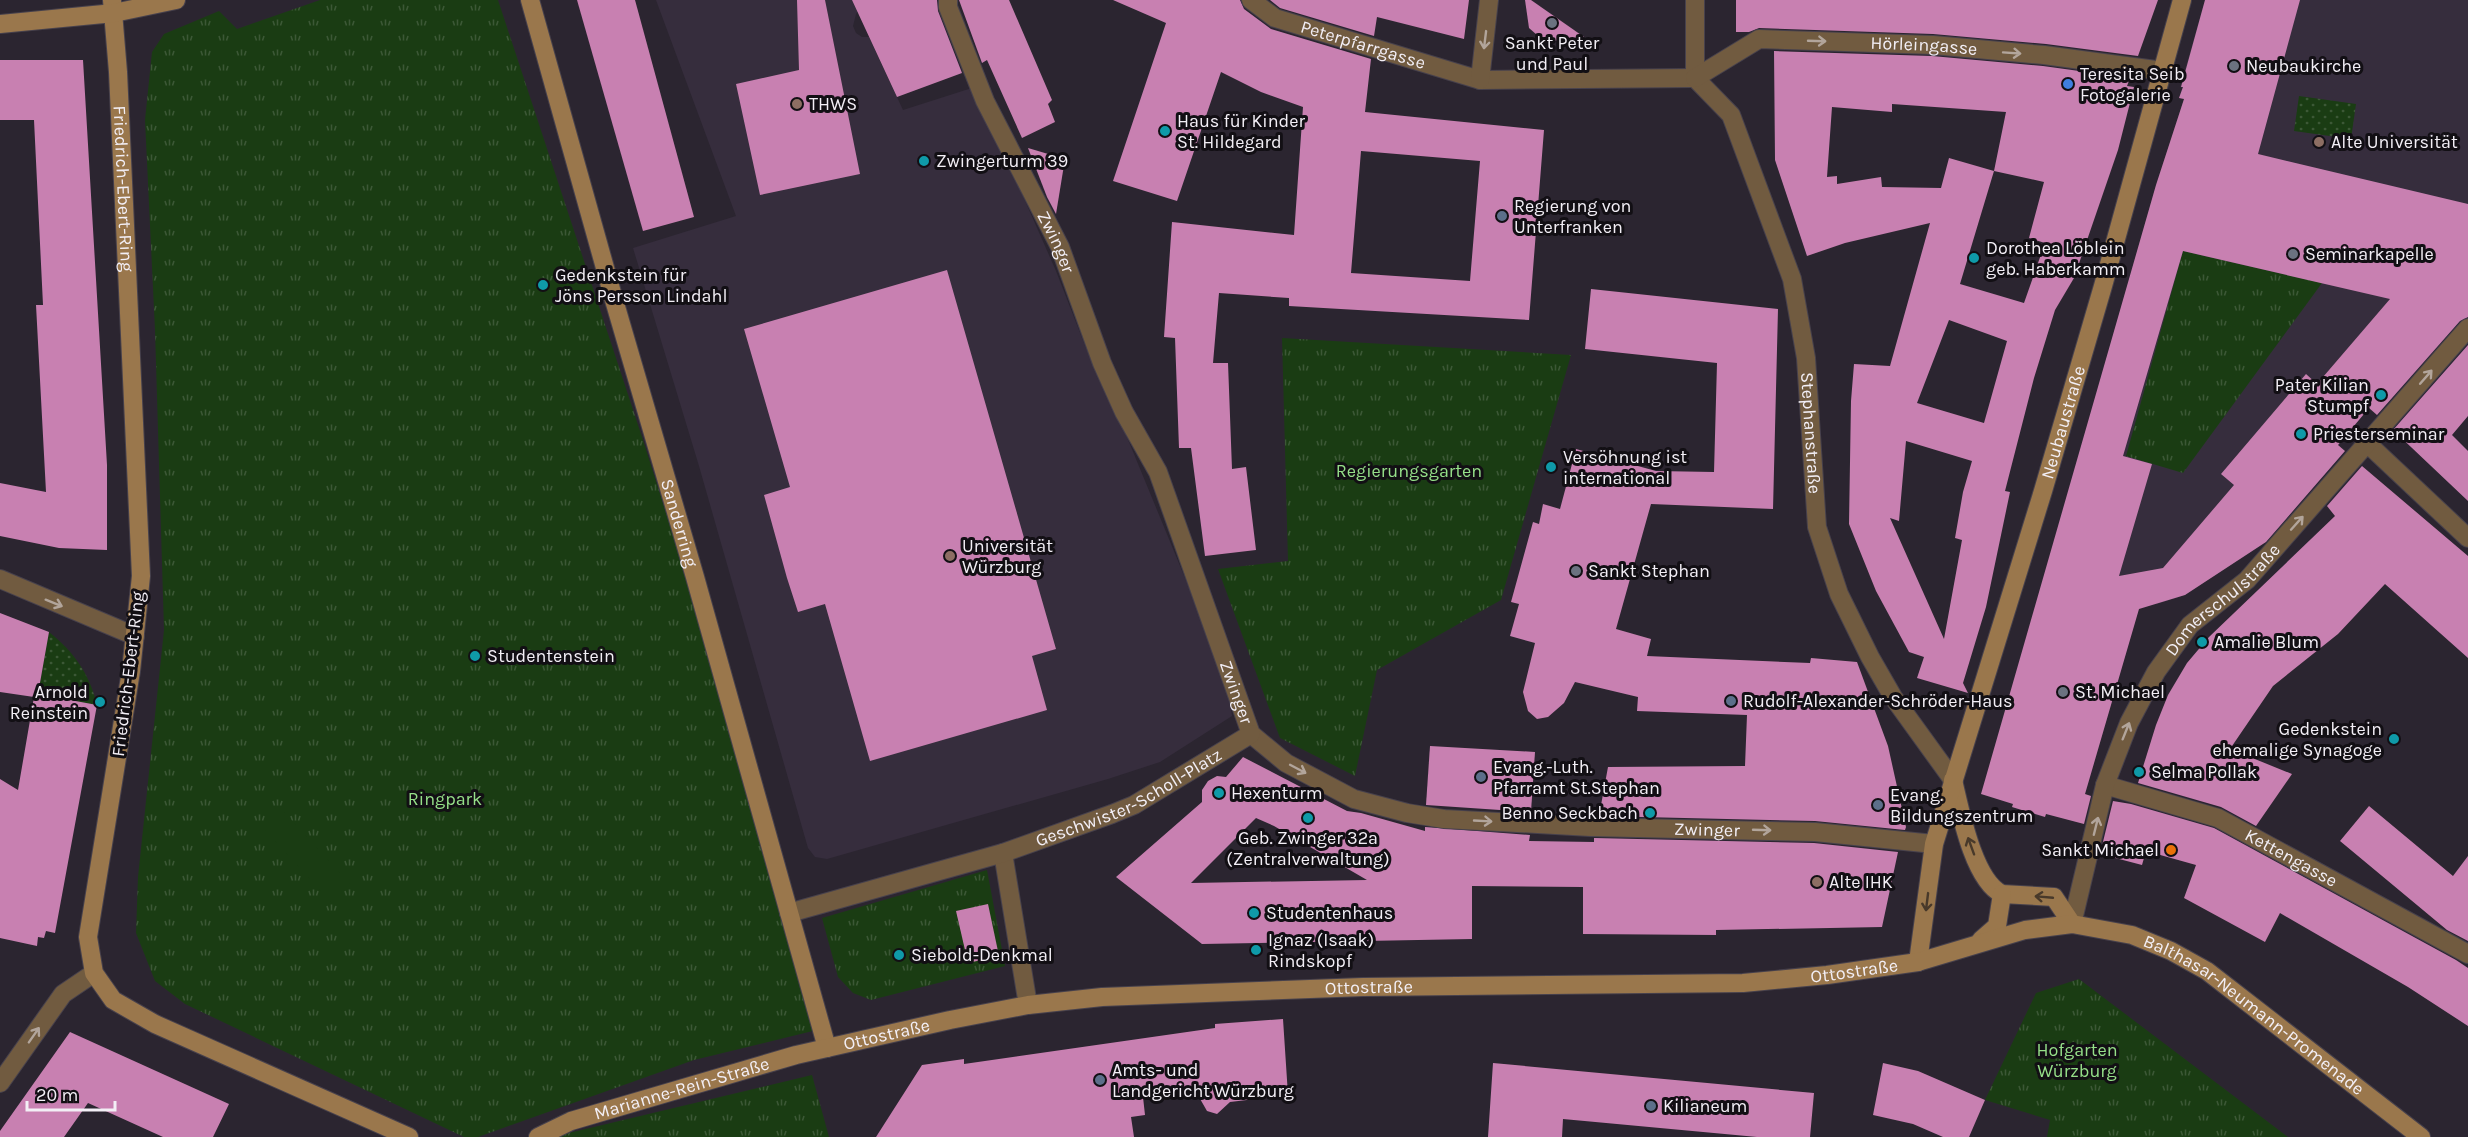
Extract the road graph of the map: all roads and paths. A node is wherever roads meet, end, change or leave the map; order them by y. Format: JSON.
{"nodes":[{"id":1,"x":176,"y":0,"type":"edge"},
{"id":2,"x":530,"y":0,"type":"edge"},
{"id":3,"x":948,"y":0,"type":"edge"},
{"id":4,"x":1251,"y":0,"type":"edge"},
{"id":5,"x":1489,"y":0,"type":"edge"},
{"id":6,"x":1695,"y":0,"type":"edge"},
{"id":7,"x":2182,"y":0,"type":"edge"},
{"id":8,"x":113,"y":7,"type":"edge"},
{"id":9,"x":0,"y":24,"type":"edge"},
{"id":10,"x":2163,"y":71,"type":"junction"},
{"id":11,"x":1695,"y":78,"type":"junction"},
{"id":12,"x":1480,"y":80,"type":"junction"},
{"id":13,"x":2468,"y":328,"type":"edge"},
{"id":14,"x":2368,"y":444,"type":"junction"},
{"id":15,"x":2468,"y":538,"type":"edge"},
{"id":16,"x":0,"y":579,"type":"edge"},
{"id":17,"x":135,"y":636,"type":"junction"},
{"id":18,"x":1251,"y":734,"type":"junction"},
{"id":19,"x":1953,"y":780,"type":"junction"},
{"id":20,"x":2105,"y":785,"type":"junction"},
{"id":21,"x":1934,"y":844,"type":"junction"},
{"id":22,"x":1003,"y":853,"type":"junction"},
{"id":23,"x":2002,"y":894,"type":"junction"},
{"id":24,"x":789,"y":913,"type":"junction"},
{"id":25,"x":2072,"y":924,"type":"junction"},
{"id":26,"x":1978,"y":944,"type":"junction"},
{"id":27,"x":2466,"y":949,"type":"edge"},
{"id":28,"x":1918,"y":962,"type":"junction"},
{"id":29,"x":94,"y":973,"type":"junction"},
{"id":30,"x":1028,"y":1005,"type":"junction"},
{"id":31,"x":826,"y":1048,"type":"junction"},
{"id":32,"x":0,"y":1083,"type":"edge"},
{"id":33,"x":409,"y":1137,"type":"edge"},
{"id":34,"x":538,"y":1137,"type":"edge"},
{"id":35,"x":2421,"y":1137,"type":"edge"}],
"edges":[{"from":1,"to":8,"type":"street"},
{"from":2,"to":24,"type":"street","name":"Sanderring"},
{"from":3,"to":18,"type":"street","name":"Zwinger"},
{"from":4,"to":12,"type":"street","name":"Peterpfarrgasse"},
{"from":5,"to":12,"type":"street","one_way":true},
{"from":6,"to":11,"type":"street"},
{"from":7,"to":10,"type":"street","name":"Neubaustraße"},
{"from":8,"to":9,"type":"street"},
{"from":8,"to":17,"type":"street","name":"Friedrich-Ebert-Ring"},
{"from":11,"to":10,"type":"street","name":"Hörleingasse","one_way":true},
{"from":10,"to":19,"type":"street","name":"Neubaustraße"},
{"from":11,"to":12,"type":"street","name":"Peterpfarrgasse"},
{"from":11,"to":19,"type":"street","name":"Stephanstraße"},
{"from":14,"to":13,"type":"street","name":"Domerschulstraße","one_way":true},
{"from":14,"to":15,"type":"street"},
{"from":20,"to":14,"type":"street","name":"Domerschulstraße","one_way":true},
{"from":16,"to":17,"type":"street","one_way":true},
{"from":17,"to":29,"type":"street","name":"Friedrich-Ebert-Ring"},
{"from":18,"to":21,"type":"street","name":"Zwinger","one_way":true},
{"from":18,"to":22,"type":"street","name":"Geschwister-Scholl-Platz"},
{"from":19,"to":21,"type":"street","name":"Neubaustraße"},
{"from":23,"to":19,"type":"street","one_way":true},
{"from":25,"to":20,"type":"street","name":"Domerschulstraße","one_way":true},
{"from":20,"to":27,"type":"street","name":"Kettengasse"},
{"from":21,"to":28,"type":"street","name":"Neubaustraße","one_way":true},
{"from":22,"to":24,"type":"street","name":"Geschwister-Scholl-Platz"},
{"from":22,"to":30,"type":"street"},
{"from":25,"to":23,"type":"street","one_way":true},
{"from":23,"to":26,"type":"street"},
{"from":24,"to":31,"type":"street","name":"Sanderring"},
{"from":25,"to":26,"type":"street","name":"Balthasar-Neumann-Promenade"},
{"from":25,"to":35,"type":"street","name":"Balthasar-Neumann-Promenade"},
{"from":26,"to":28,"type":"street","name":"Ottostraße"},
{"from":28,"to":30,"type":"street","name":"Ottostraße"},
{"from":32,"to":29,"type":"street","one_way":true},
{"from":29,"to":33,"type":"street","name":"Friedrich-Ebert-Ring"},
{"from":30,"to":31,"type":"street","name":"Ottostraße"},
{"from":31,"to":34,"type":"street","name":"Marianne-Rein-Straße"}]}
